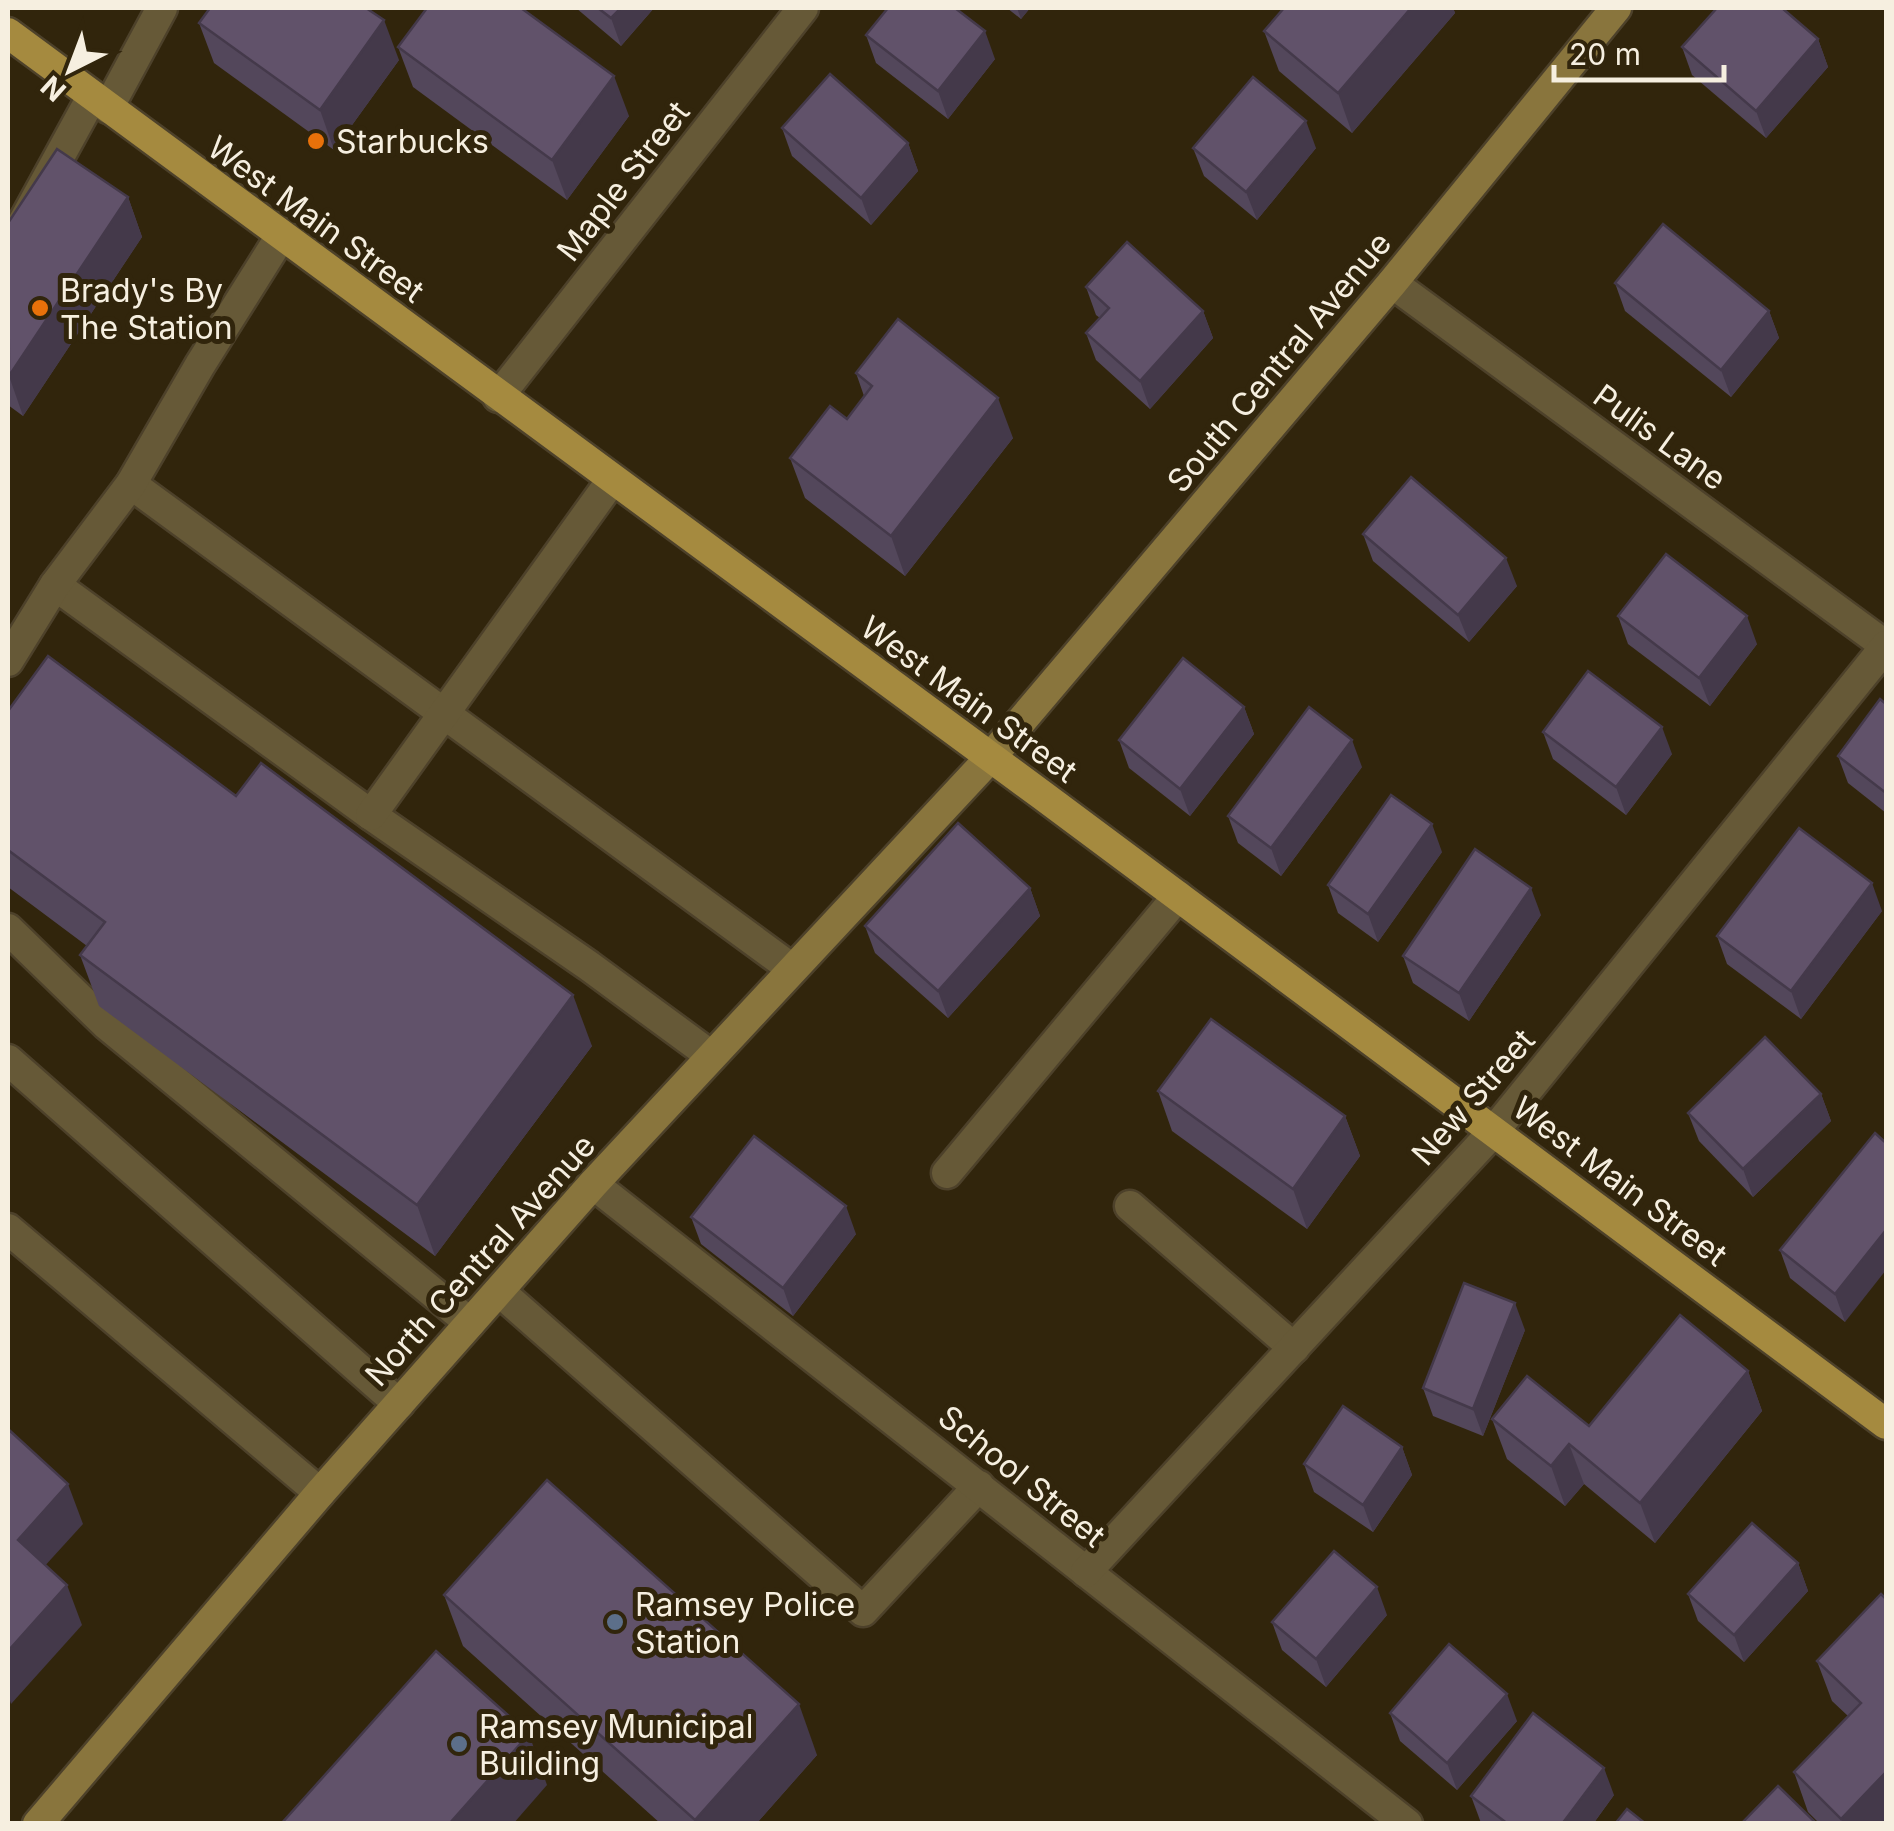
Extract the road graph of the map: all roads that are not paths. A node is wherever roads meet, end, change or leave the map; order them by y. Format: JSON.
{"nodes":[{"id":1,"x":162,"y":8,"type":"edge"},
{"id":2,"x":803,"y":8,"type":"edge"},
{"id":3,"x":1616,"y":8,"type":"edge"},
{"id":4,"x":8,"y":33,"type":"edge"},
{"id":5,"x":100,"y":102,"type":"junction"},
{"id":6,"x":281,"y":236,"type":"junction"},
{"id":7,"x":8,"y":250,"type":"edge"},
{"id":8,"x":1392,"y":283,"type":"junction"},
{"id":9,"x":498,"y":397,"type":"junction"},
{"id":10,"x":612,"y":480,"type":"junction"},
{"id":11,"x":131,"y":484,"type":"junction"},
{"id":12,"x":55,"y":585,"type":"junction"},
{"id":13,"x":1886,"y":646,"type":"edge"},
{"id":14,"x":8,"y":661,"type":"edge"},
{"id":15,"x":442,"y":715,"type":"junction"},
{"id":16,"x":990,"y":758,"type":"junction"},
{"id":17,"x":370,"y":816,"type":"junction"},
{"id":18,"x":1178,"y":896,"type":"junction"},
{"id":19,"x":8,"y":929,"type":"edge"},
{"id":20,"x":791,"y":968,"type":"junction"},
{"id":21,"x":710,"y":1056,"type":"junction"},
{"id":22,"x":8,"y":1060,"type":"edge"},
{"id":23,"x":1494,"y":1131,"type":"junction"},
{"id":24,"x":948,"y":1174,"type":"dead end"},
{"id":25,"x":594,"y":1184,"type":"junction"},
{"id":26,"x":1130,"y":1206,"type":"dead end"},
{"id":27,"x":8,"y":1229,"type":"edge"},
{"id":28,"x":499,"y":1291,"type":"junction"},
{"id":29,"x":470,"y":1324,"type":"junction"},
{"id":30,"x":1294,"y":1348,"type":"junction"},
{"id":31,"x":399,"y":1404,"type":"junction"},
{"id":32,"x":1886,"y":1424,"type":"edge"},
{"id":33,"x":979,"y":1486,"type":"junction"},
{"id":34,"x":320,"y":1493,"type":"junction"},
{"id":35,"x":1086,"y":1572,"type":"junction"},
{"id":36,"x":38,"y":1824,"type":"edge"},
{"id":37,"x":1407,"y":1824,"type":"edge"}],
"edges":[{"from":1,"to":5,"type":"street"},
{"from":2,"to":9,"type":"street","name":"Maple Street"},
{"from":3,"to":8,"type":"main road","name":"South Central Avenue"},
{"from":4,"to":5,"type":"main road","name":"West Main Street"},
{"from":5,"to":6,"type":"main road","name":"West Main Street"},
{"from":5,"to":7,"type":"street"},
{"from":6,"to":9,"type":"main road","name":"West Main Street"},
{"from":6,"to":11,"type":"street"},
{"from":8,"to":13,"type":"street","name":"Pulis Lane"},
{"from":8,"to":16,"type":"main road","name":"South Central Avenue"},
{"from":9,"to":10,"type":"main road","name":"West Main Street"},
{"from":10,"to":15,"type":"street"},
{"from":10,"to":16,"type":"main road","name":"West Main Street"},
{"from":11,"to":12,"type":"street"},
{"from":11,"to":15,"type":"street"},
{"from":12,"to":14,"type":"street"},
{"from":12,"to":17,"type":"street"},
{"from":13,"to":23,"type":"street","name":"New Street"},
{"from":15,"to":17,"type":"street"},
{"from":15,"to":20,"type":"street"},
{"from":16,"to":18,"type":"main road","name":"West Main Street"},
{"from":16,"to":20,"type":"main road","name":"North Central Avenue"},
{"from":17,"to":21,"type":"street"},
{"from":18,"to":23,"type":"main road","name":"West Main Street"},
{"from":18,"to":24,"type":"street"},
{"from":19,"to":29,"type":"street"},
{"from":20,"to":21,"type":"main road","name":"North Central Avenue"},
{"from":21,"to":25,"type":"main road","name":"North Central Avenue"},
{"from":22,"to":31,"type":"street"},
{"from":23,"to":30,"type":"street","name":"New Street"},
{"from":23,"to":32,"type":"main road","name":"West Main Street"},
{"from":25,"to":28,"type":"main road","name":"North Central Avenue"},
{"from":25,"to":33,"type":"street","name":"School Street"},
{"from":26,"to":30,"type":"street"},
{"from":27,"to":34,"type":"street"},
{"from":28,"to":29,"type":"main road","name":"North Central Avenue"},
{"from":28,"to":33,"type":"street"},
{"from":29,"to":31,"type":"main road","name":"North Central Avenue"},
{"from":30,"to":35,"type":"street","name":"New Street"},
{"from":31,"to":34,"type":"main road","name":"North Central Avenue"},
{"from":33,"to":35,"type":"street","name":"School Street"},
{"from":34,"to":36,"type":"main road","name":"North Central Avenue"},
{"from":35,"to":37,"type":"street","name":"School Street"}]}
